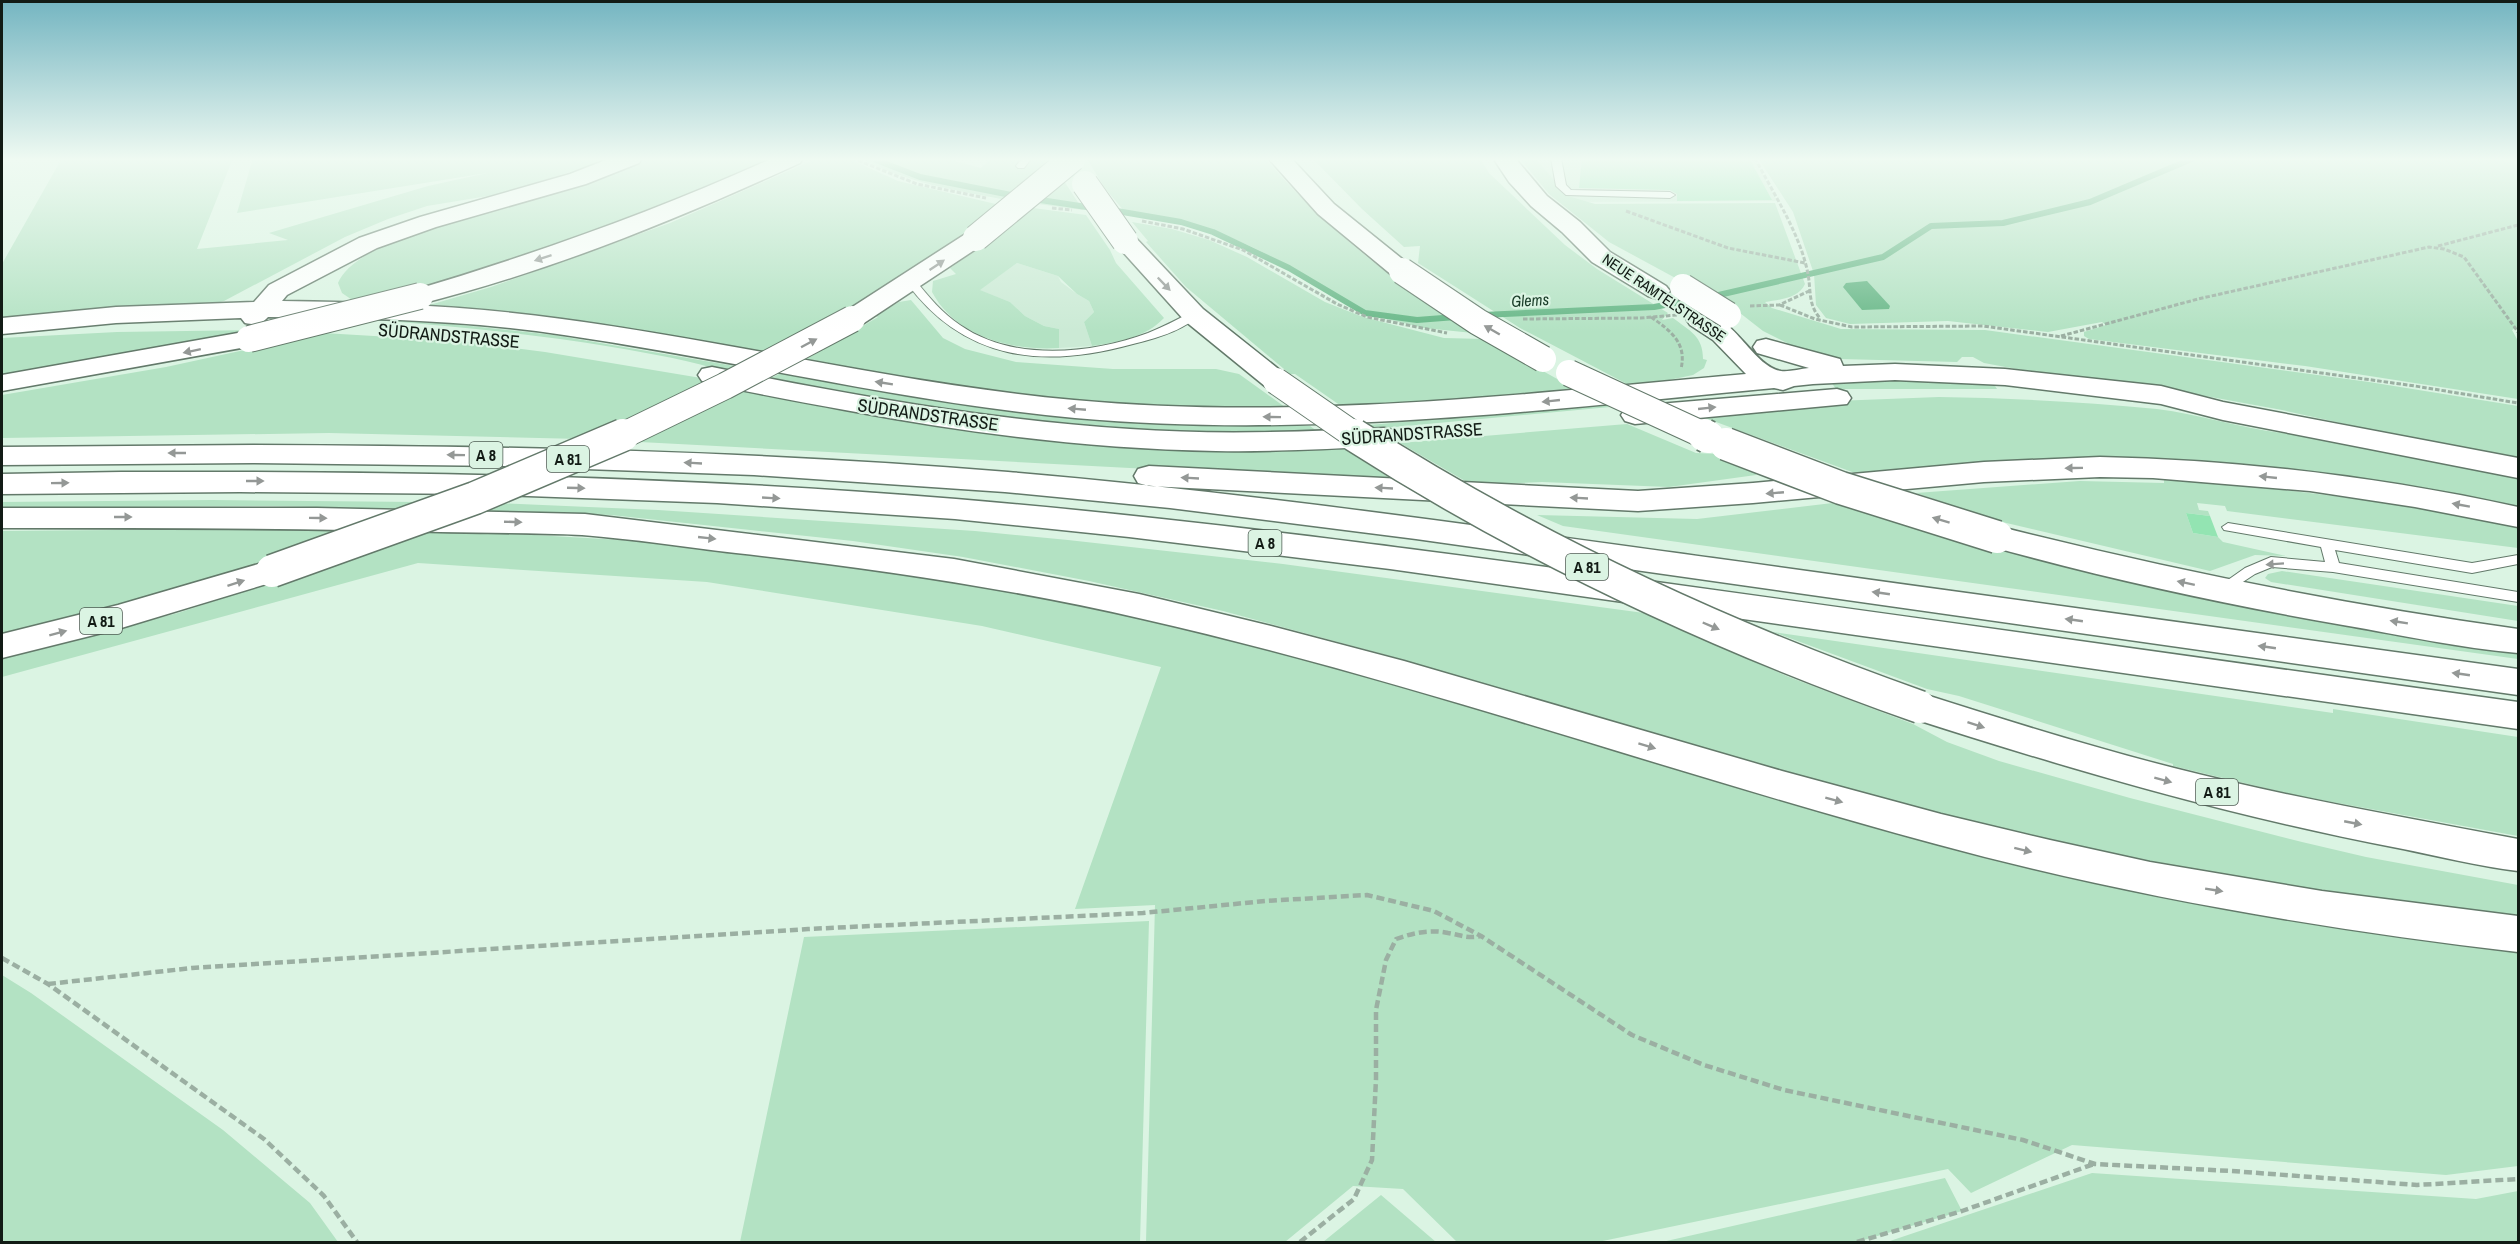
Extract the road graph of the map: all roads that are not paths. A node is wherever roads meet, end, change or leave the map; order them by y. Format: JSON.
{"nodes":[{"id":1,"x":451,"y":216,"type":"edge"},
{"id":2,"x":659,"y":216,"type":"edge"},
{"id":3,"x":1003,"y":216,"type":"edge"},
{"id":4,"x":1116,"y":216,"type":"edge"},
{"id":5,"x":1336,"y":216,"type":"edge"},
{"id":6,"x":1558,"y":216,"type":"edge"},
{"id":7,"x":1571,"y":227,"type":"junction"},
{"id":8,"x":395,"y":233,"type":"junction"},
{"id":9,"x":333,"y":272,"type":"junction"},
{"id":10,"x":911,"y":282,"type":"junction"},
{"id":11,"x":352,"y":310,"type":"junction"},
{"id":12,"x":1194,"y":315,"type":"junction"},
{"id":13,"x":1699,"y":319,"type":"junction"},
{"id":14,"x":252,"y":324,"type":"junction"},
{"id":15,"x":13,"y":325,"type":"edge"},
{"id":16,"x":1766,"y":347,"type":"junction"},
{"id":17,"x":1895,"y":372,"type":"junction"},
{"id":18,"x":1776,"y":378,"type":"junction"},
{"id":19,"x":2,"y":383,"type":"edge"},
{"id":20,"x":1687,"y":386,"type":"junction"},
{"id":21,"x":1837,"y":398,"type":"junction"},
{"id":22,"x":1737,"y":405,"type":"junction"},
{"id":23,"x":2223,"y":411,"type":"junction"},
{"id":24,"x":2,"y":456,"type":"edge"},
{"id":25,"x":2518,"y":468,"type":"edge"},
{"id":26,"x":835,"y":471,"type":"junction"},
{"id":27,"x":2,"y":484,"type":"edge"},
{"id":28,"x":2518,"y":517,"type":"edge"},
{"id":29,"x":2,"y":518,"type":"edge"},
{"id":30,"x":2228,"y":526,"type":"dead end"},
{"id":31,"x":2326,"y":544,"type":"junction"},
{"id":32,"x":2518,"y":560,"type":"edge"},
{"id":33,"x":2333,"y":567,"type":"junction"},
{"id":34,"x":2223,"y":590,"type":"junction"},
{"id":35,"x":2518,"y":597,"type":"edge"},
{"id":36,"x":2518,"y":641,"type":"edge"},
{"id":37,"x":2,"y":646,"type":"edge"},
{"id":38,"x":2518,"y":682,"type":"edge"},
{"id":39,"x":2518,"y":716,"type":"edge"},
{"id":40,"x":2518,"y":855,"type":"edge"},
{"id":41,"x":2518,"y":934,"type":"edge"}],
"edges":[{"from":1,"to":8,"type":"main road"},
{"from":2,"to":14,"type":"main road","one_way":true,"bridge":true},
{"from":10,"to":3,"type":"main road","number":"A 81","one_way":true,"bridge":true},
{"from":4,"to":12,"type":"main road","number":"A 81","one_way":true,"bridge":true},
{"from":34,"to":5,"type":"main road","one_way":true,"bridge":true},
{"from":6,"to":7,"type":"main road","name":"NEUE RAMTELSTRASSE"},
{"from":7,"to":13,"type":"main road","name":"NEUE RAMTELSTRASSE"},
{"from":7,"to":16,"type":"main road","name":"NEUE RAMTELSTRASSE","bridge":true},
{"from":8,"to":9,"type":"main road"},
{"from":8,"to":14,"type":"main road"},
{"from":9,"to":11,"type":"main road"},
{"from":9,"to":14,"type":"main road"},
{"from":10,"to":12,"type":"lane"},
{"from":37,"to":10,"type":"main road","number":"A 81","one_way":true,"bridge":true},
{"from":11,"to":14,"type":"main road","name":"SÜDRANDSTRASSE"},
{"from":20,"to":11,"type":"main road","name":"SÜDRANDSTRASSE","one_way":true},
{"from":12,"to":40,"type":"main road","number":"A 81","one_way":true,"bridge":true},
{"from":13,"to":18,"type":"main road","name":"NEUE RAMTELSTRASSE"},
{"from":13,"to":20,"type":"main road"},
{"from":14,"to":15,"type":"main road","name":"SÜDRANDSTRASSE"},
{"from":14,"to":19,"type":"main road","one_way":true},
{"from":14,"to":22,"type":"main road","name":"SÜDRANDSTRASSE","one_way":true},
{"from":16,"to":17,"type":"main road"},
{"from":16,"to":18,"type":"main road","name":"NEUE RAMTELSTRASSE"},
{"from":17,"to":18,"type":"main road","name":"SÜDRANDSTRASSE"},
{"from":17,"to":23,"type":"main road"},
{"from":18,"to":20,"type":"main road","name":"SÜDRANDSTRASSE"},
{"from":18,"to":21,"type":"main road"},
{"from":18,"to":22,"type":"main road"},
{"from":21,"to":22,"type":"main road","name":"SÜDRANDSTRASSE"},
{"from":21,"to":23,"type":"main road","name":"SÜDRANDSTRASSE"},
{"from":23,"to":25,"type":"main road"},
{"from":26,"to":24,"type":"main road","number":"A 8","one_way":true},
{"from":28,"to":26,"type":"main road","one_way":true},
{"from":38,"to":26,"type":"main road","number":"A 8","one_way":true},
{"from":27,"to":39,"type":"main road","number":"A 8","one_way":true},
{"from":29,"to":41,"type":"main road","one_way":true},
{"from":30,"to":31,"type":"lane"},
{"from":31,"to":32,"type":"lane"},
{"from":31,"to":33,"type":"lane"},
{"from":33,"to":34,"type":"lane","one_way":true},
{"from":33,"to":35,"type":"lane"},
{"from":36,"to":34,"type":"main road","one_way":true}]}
